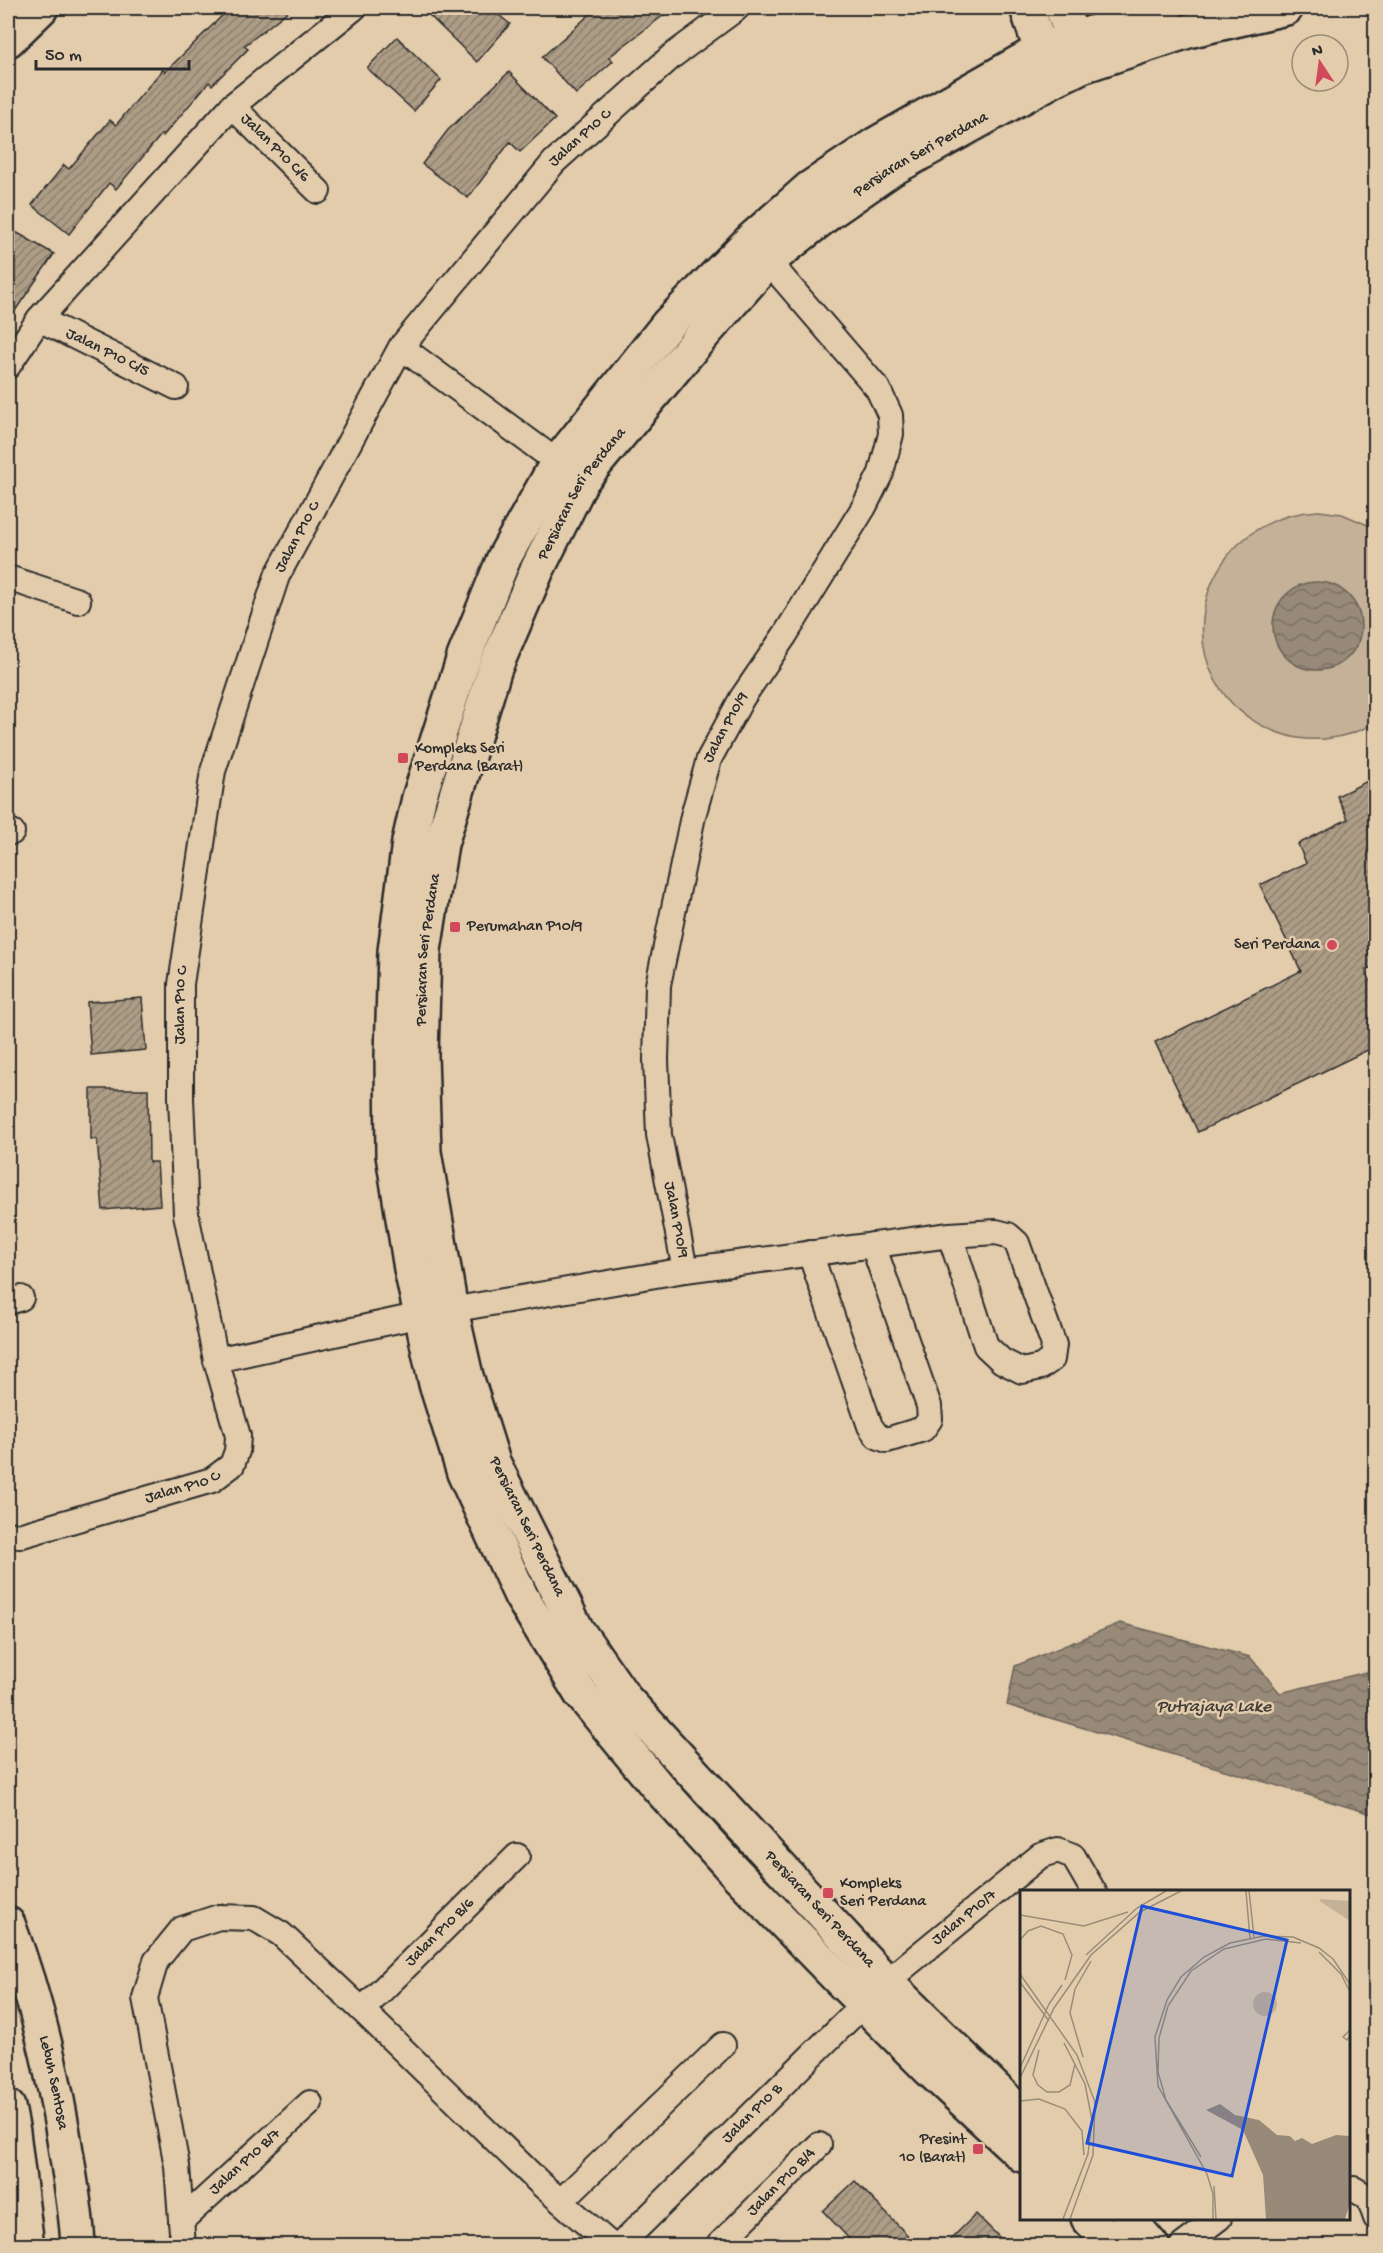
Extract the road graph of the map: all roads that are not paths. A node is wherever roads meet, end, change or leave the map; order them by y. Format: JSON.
{"nodes":[{"id":1,"x":42,"y":8,"type":"edge"},
{"id":2,"x":354,"y":8,"type":"edge"},
{"id":3,"x":736,"y":8,"type":"edge"},
{"id":4,"x":1027,"y":8,"type":"edge"},
{"id":5,"x":1062,"y":8,"type":"edge"},
{"id":6,"x":1166,"y":8,"type":"edge"},
{"id":7,"x":1286,"y":8,"type":"edge"},
{"id":8,"x":8,"y":40,"type":"edge"},
{"id":9,"x":1041,"y":50,"type":"junction"},
{"id":10,"x":1077,"y":52,"type":"junction"},
{"id":11,"x":1052,"y":81,"type":"junction"},
{"id":12,"x":232,"y":106,"type":"junction"},
{"id":13,"x":318,"y":191,"type":"dead end"},
{"id":14,"x":768,"y":261,"type":"junction"},
{"id":15,"x":39,"y":319,"type":"junction"},
{"id":16,"x":401,"y":347,"type":"junction"},
{"id":17,"x":8,"y":366,"type":"edge"},
{"id":18,"x":176,"y":387,"type":"dead end"},
{"id":19,"x":569,"y":471,"type":"junction"},
{"id":20,"x":8,"y":578,"type":"edge"},
{"id":21,"x":78,"y":600,"type":"dead end"},
{"id":22,"x":950,"y":1235,"type":"junction"},
{"id":23,"x":873,"y":1245,"type":"junction"},
{"id":24,"x":810,"y":1253,"type":"junction"},
{"id":25,"x":685,"y":1270,"type":"junction"},
{"id":26,"x":436,"y":1313,"type":"junction"},
{"id":27,"x":216,"y":1360,"type":"junction"},
{"id":28,"x":8,"y":1534,"type":"edge"},
{"id":29,"x":518,"y":1856,"type":"dead end"},
{"id":30,"x":1093,"y":1890,"type":"edge"},
{"id":31,"x":8,"y":1924,"type":"edge"},
{"id":32,"x":875,"y":1993,"type":"junction"},
{"id":33,"x":362,"y":2010,"type":"junction"},
{"id":34,"x":723,"y":2045,"type":"dead end"},
{"id":35,"x":310,"y":2103,"type":"dead end"},
{"id":36,"x":8,"y":2107,"type":"edge"},
{"id":37,"x":1020,"y":2113,"type":"edge"},
{"id":38,"x":819,"y":2145,"type":"dead end"},
{"id":39,"x":1020,"y":2153,"type":"edge"},
{"id":40,"x":1350,"y":2190,"type":"edge"},
{"id":41,"x":561,"y":2201,"type":"junction"},
{"id":42,"x":1376,"y":2218,"type":"edge"},
{"id":43,"x":1090,"y":2220,"type":"edge"},
{"id":44,"x":1130,"y":2220,"type":"edge"},
{"id":45,"x":1216,"y":2220,"type":"edge"},
{"id":46,"x":181,"y":2221,"type":"junction"},
{"id":47,"x":27,"y":2246,"type":"edge"},
{"id":48,"x":78,"y":2246,"type":"edge"},
{"id":49,"x":183,"y":2246,"type":"edge"},
{"id":50,"x":612,"y":2246,"type":"edge"},
{"id":51,"x":619,"y":2246,"type":"edge"},
{"id":52,"x":718,"y":2246,"type":"edge"},
{"id":53,"x":1114,"y":2246,"type":"edge"},
{"id":54,"x":1152,"y":2246,"type":"edge"},
{"id":55,"x":1182,"y":2246,"type":"edge"}],
"edges":[{"from":1,"to":8,"type":"street"},
{"from":2,"to":12,"type":"street"},
{"from":3,"to":16,"type":"street","name":"Jalan P10 C"},
{"from":4,"to":9,"type":"street"},
{"from":5,"to":10,"type":"street"},
{"from":6,"to":10,"type":"street","name":"Persiaran Seri Perdana"},
{"from":7,"to":10,"type":"street","name":"Persiaran Seri Perdana"},
{"from":9,"to":10,"type":"street","name":"Persiaran Seri Perdana"},
{"from":9,"to":11,"type":"street"},
{"from":9,"to":19,"type":"street","name":"Persiaran Seri Perdana"},
{"from":10,"to":11,"type":"street","name":"Persiaran Seri Perdana"},
{"from":11,"to":14,"type":"street","name":"Persiaran Seri Perdana"},
{"from":12,"to":13,"type":"street","name":"Jalan P10 C/6"},
{"from":12,"to":15,"type":"street"},
{"from":14,"to":19,"type":"street","name":"Persiaran Seri Perdana"},
{"from":14,"to":25,"type":"street","name":"Jalan P10/9"},
{"from":15,"to":17,"type":"street"},
{"from":15,"to":18,"type":"street","name":"Jalan P10 C/5"},
{"from":16,"to":19,"type":"street"},
{"from":16,"to":27,"type":"street","name":"Jalan P10 C"},
{"from":19,"to":26,"type":"street","name":"Persiaran Seri Perdana"},
{"from":20,"to":21,"type":"street"},
{"from":22,"to":22,"type":"street"},
{"from":22,"to":23,"type":"street"},
{"from":23,"to":24,"type":"street"},
{"from":23,"to":24,"type":"street"},
{"from":24,"to":25,"type":"street"},
{"from":25,"to":26,"type":"street"},
{"from":26,"to":27,"type":"street"},
{"from":26,"to":32,"type":"street","name":"Persiaran Seri Perdana"},
{"from":27,"to":28,"type":"street","name":"Jalan P10 C"},
{"from":29,"to":33,"type":"street","name":"Jalan P10 B/6"},
{"from":30,"to":32,"type":"street","name":"Jalan P10/7"},
{"from":31,"to":48,"type":"street","name":"Lebuh Sentosa"},
{"from":32,"to":37,"type":"street","name":"Persiaran Seri Perdana"},
{"from":32,"to":39,"type":"street","name":"Persiaran Seri Perdana"},
{"from":32,"to":51,"type":"street","name":"Jalan P10 B"},
{"from":33,"to":41,"type":"street"},
{"from":33,"to":46,"type":"street"},
{"from":34,"to":41,"type":"street"},
{"from":35,"to":46,"type":"street","name":"Jalan P10 B/7"},
{"from":36,"to":47,"type":"street"},
{"from":38,"to":52,"type":"street","name":"Jalan P10 B/4"},
{"from":40,"to":42,"type":"street"},
{"from":41,"to":50,"type":"street"},
{"from":43,"to":53,"type":"street"},
{"from":44,"to":54,"type":"street"},
{"from":45,"to":55,"type":"street"},
{"from":46,"to":49,"type":"street"}]}
